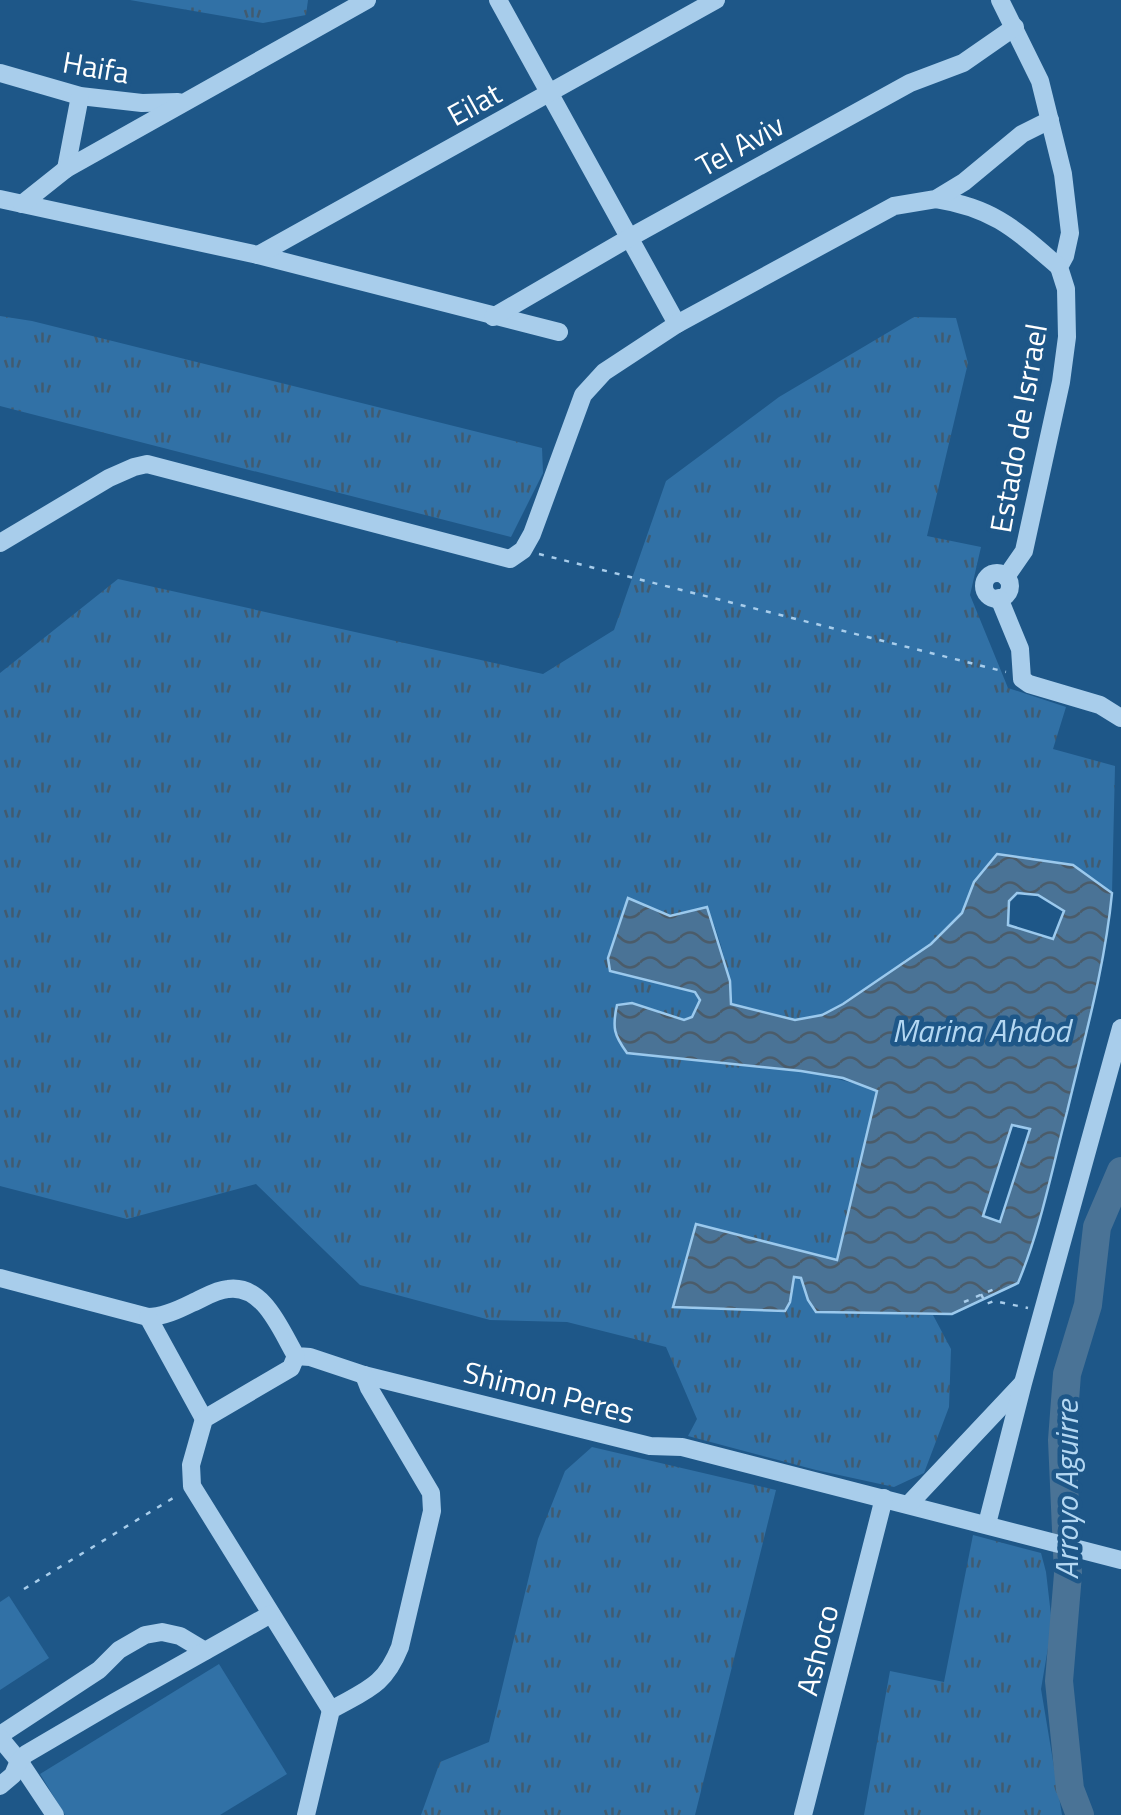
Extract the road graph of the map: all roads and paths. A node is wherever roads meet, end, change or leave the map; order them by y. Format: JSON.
{"nodes":[{"id":1,"x":498,"y":0,"type":"edge"},
{"id":2,"x":716,"y":0,"type":"edge"},
{"id":3,"x":1000,"y":0,"type":"edge"},
{"id":4,"x":362,"y":2,"type":"edge"},
{"id":5,"x":1015,"y":26,"type":"junction"},
{"id":6,"x":0,"y":73,"type":"edge"},
{"id":7,"x":551,"y":94,"type":"junction"},
{"id":8,"x":80,"y":96,"type":"junction"},
{"id":9,"x":184,"y":102,"type":"junction"},
{"id":10,"x":1050,"y":120,"type":"junction"},
{"id":11,"x":66,"y":169,"type":"junction"},
{"id":12,"x":936,"y":198,"type":"junction"},
{"id":13,"x":6,"y":201,"type":"edge"},
{"id":14,"x":629,"y":238,"type":"junction"},
{"id":15,"x":258,"y":254,"type":"junction"},
{"id":16,"x":1059,"y":267,"type":"junction"},
{"id":17,"x":493,"y":316,"type":"junction"},
{"id":18,"x":676,"y":324,"type":"junction"},
{"id":19,"x":559,"y":332,"type":"dead end"},
{"id":20,"x":0,"y":544,"type":"edge"},
{"id":21,"x":522,"y":550,"type":"junction"},
{"id":22,"x":1022,"y":680,"type":"junction"},
{"id":23,"x":1121,"y":718,"type":"edge"},
{"id":24,"x":1121,"y":1028,"type":"edge"},
{"id":25,"x":0,"y":1278,"type":"edge"},
{"id":26,"x":998,"y":1287,"type":"dead end"},
{"id":27,"x":981,"y":1294,"type":"junction"},
{"id":28,"x":964,"y":1302,"type":"dead end"},
{"id":29,"x":1042,"y":1311,"type":"junction"},
{"id":30,"x":148,"y":1317,"type":"junction"},
{"id":31,"x":296,"y":1356,"type":"junction"},
{"id":32,"x":364,"y":1375,"type":"junction"},
{"id":33,"x":1022,"y":1383,"type":"junction"},
{"id":34,"x":204,"y":1420,"type":"junction"},
{"id":35,"x":192,"y":1486,"type":"junction"},
{"id":36,"x":884,"y":1498,"type":"junction"},
{"id":37,"x":909,"y":1504,"type":"junction"},
{"id":38,"x":987,"y":1524,"type":"junction"},
{"id":39,"x":1121,"y":1560,"type":"edge"},
{"id":40,"x":24,"y":1589,"type":"dead end"},
{"id":41,"x":271,"y":1614,"type":"junction"},
{"id":42,"x":205,"y":1651,"type":"junction"},
{"id":43,"x":331,"y":1710,"type":"junction"},
{"id":44,"x":0,"y":1736,"type":"edge"},
{"id":45,"x":19,"y":1761,"type":"junction"},
{"id":46,"x":0,"y":1786,"type":"edge"},
{"id":47,"x":55,"y":1815,"type":"edge"},
{"id":48,"x":306,"y":1815,"type":"edge"},
{"id":49,"x":803,"y":1815,"type":"edge"}],
"edges":[{"from":1,"to":7,"type":"street"},
{"from":2,"to":7,"type":"street","name":"Eilat"},
{"from":3,"to":5,"type":"street","name":"Estado de Isrrael"},
{"from":4,"to":9,"type":"street"},
{"from":5,"to":10,"type":"street","name":"Estado de Isrrael"},
{"from":5,"to":14,"type":"street","name":"Tel Aviv"},
{"from":6,"to":8,"type":"street","name":"Haifa"},
{"from":7,"to":14,"type":"street"},
{"from":7,"to":15,"type":"street","name":"Eilat"},
{"from":8,"to":9,"type":"street","name":"Haifa"},
{"from":8,"to":11,"type":"street"},
{"from":9,"to":11,"type":"street"},
{"from":10,"to":12,"type":"street"},
{"from":10,"to":16,"type":"street","name":"Estado de Isrrael"},
{"from":11,"to":13,"type":"street"},
{"from":12,"to":16,"type":"street"},
{"from":12,"to":18,"type":"street"},
{"from":13,"to":15,"type":"street"},
{"from":14,"to":17,"type":"street","name":"Tel Aviv"},
{"from":14,"to":18,"type":"street"},
{"from":15,"to":17,"type":"street"},
{"from":16,"to":22,"type":"street","name":"Estado de Isrrael"},
{"from":17,"to":19,"type":"street"},
{"from":18,"to":21,"type":"street"},
{"from":20,"to":21,"type":"street"},
{"from":21,"to":22,"type":"path"},
{"from":22,"to":23,"type":"street"},
{"from":24,"to":29,"type":"street"},
{"from":25,"to":30,"type":"street"},
{"from":26,"to":27,"type":"path"},
{"from":27,"to":28,"type":"path"},
{"from":27,"to":29,"type":"path"},
{"from":29,"to":33,"type":"street"},
{"from":30,"to":31,"type":"street"},
{"from":30,"to":34,"type":"street"},
{"from":31,"to":32,"type":"street","name":"Shimon Peres"},
{"from":31,"to":34,"type":"street"},
{"from":32,"to":36,"type":"street","name":"Shimon Peres"},
{"from":32,"to":43,"type":"street"},
{"from":33,"to":37,"type":"street"},
{"from":33,"to":38,"type":"street"},
{"from":34,"to":35,"type":"street"},
{"from":35,"to":40,"type":"path"},
{"from":35,"to":41,"type":"street"},
{"from":36,"to":37,"type":"street","name":"Shimon Peres"},
{"from":36,"to":49,"type":"street","name":"Ashoco"},
{"from":37,"to":38,"type":"street","name":"Shimon Peres"},
{"from":38,"to":39,"type":"street","name":"Shimon Peres"},
{"from":41,"to":42,"type":"street"},
{"from":41,"to":43,"type":"street"},
{"from":42,"to":44,"type":"street"},
{"from":42,"to":45,"type":"street"},
{"from":43,"to":48,"type":"street"},
{"from":44,"to":45,"type":"street"},
{"from":45,"to":46,"type":"street"},
{"from":45,"to":47,"type":"street"}]}
